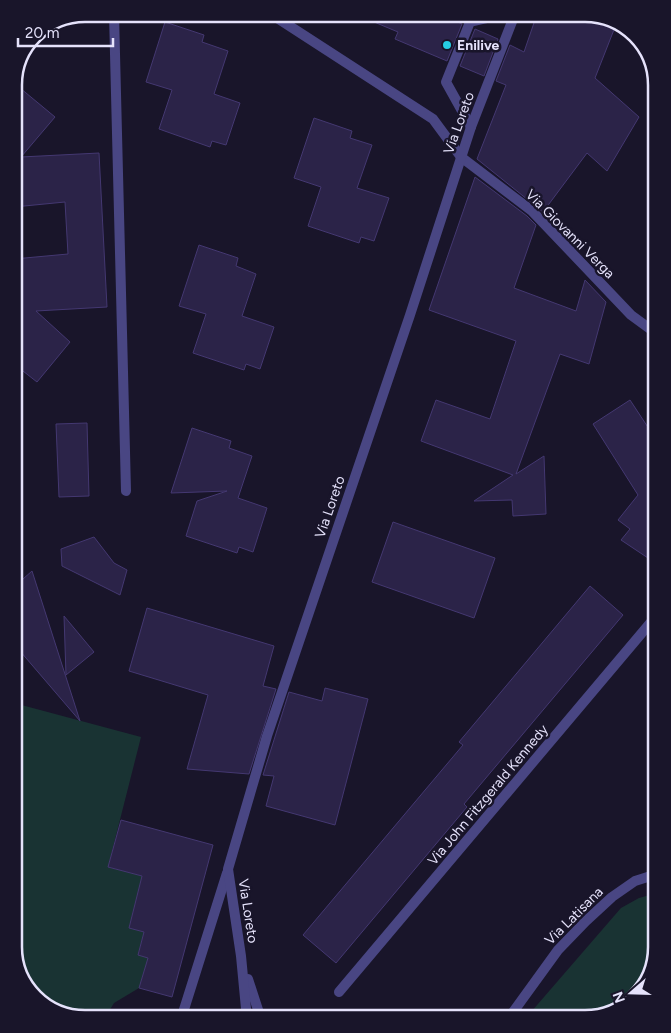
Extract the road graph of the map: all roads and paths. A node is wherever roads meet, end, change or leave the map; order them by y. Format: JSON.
{"nodes":[{"id":1,"x":114,"y":22,"type":"edge"},
{"id":2,"x":284,"y":22,"type":"edge"},
{"id":3,"x":470,"y":23,"type":"edge"},
{"id":4,"x":512,"y":23,"type":"edge"},
{"id":5,"x":471,"y":127,"type":"junction"},
{"id":6,"x":461,"y":158,"type":"junction"},
{"id":7,"x":648,"y":327,"type":"edge"},
{"id":8,"x":126,"y":491,"type":"dead end"},
{"id":9,"x":648,"y":626,"type":"edge"},
{"id":10,"x":228,"y":869,"type":"junction"},
{"id":11,"x":648,"y":877,"type":"edge"},
{"id":12,"x":241,"y":956,"type":"junction"},
{"id":13,"x":339,"y":992,"type":"dead end"},
{"id":14,"x":184,"y":1010,"type":"edge"},
{"id":15,"x":246,"y":1010,"type":"edge"},
{"id":16,"x":257,"y":1010,"type":"edge"},
{"id":17,"x":515,"y":1010,"type":"edge"}],
"edges":[{"from":1,"to":8,"type":"street"},
{"from":2,"to":6,"type":"street","name":"Via Giovanni Verga"},
{"from":3,"to":5,"type":"street"},
{"from":4,"to":5,"type":"street","name":"Via Loreto"},
{"from":5,"to":6,"type":"street","name":"Via Loreto"},
{"from":6,"to":7,"type":"street","name":"Via Giovanni Verga"},
{"from":6,"to":10,"type":"street","name":"Via Loreto"},
{"from":9,"to":13,"type":"street","name":"Via John Fitzgerald Kennedy"},
{"from":10,"to":12,"type":"street","name":"Via Loreto"},
{"from":10,"to":14,"type":"street"},
{"from":11,"to":17,"type":"street","name":"Via Latisana"},
{"from":12,"to":15,"type":"street","name":"Via Loreto"},
{"from":12,"to":16,"type":"street"}]}
